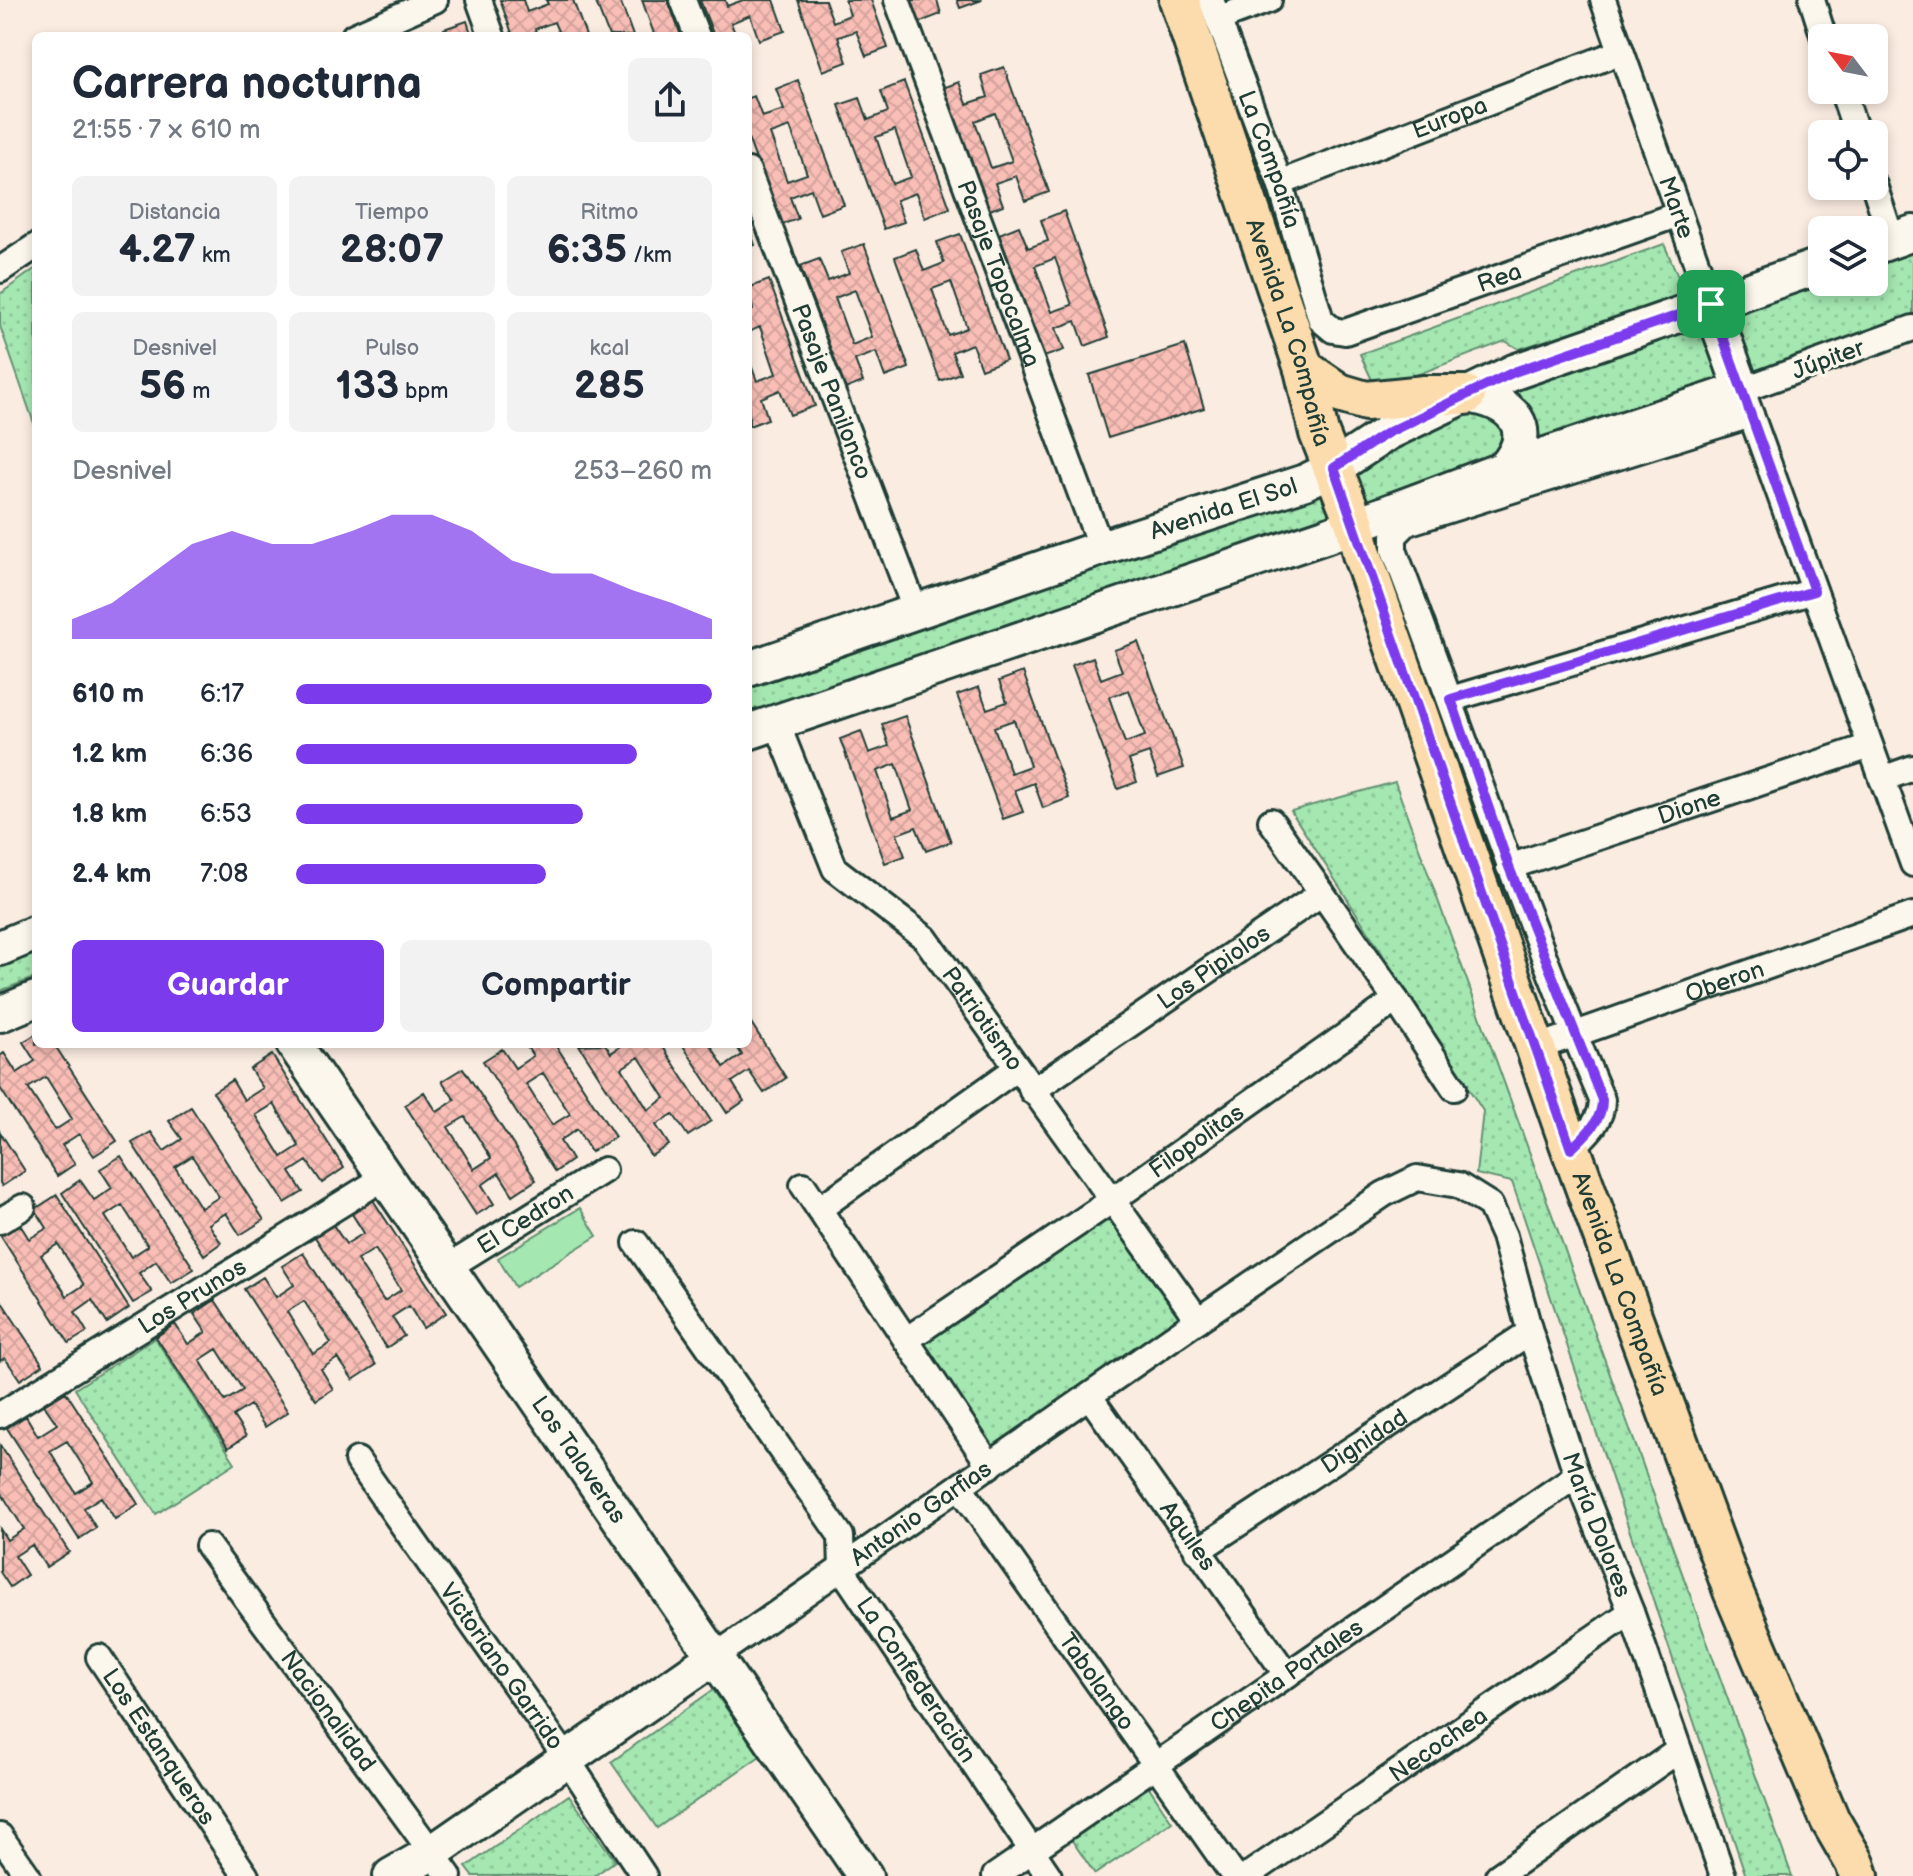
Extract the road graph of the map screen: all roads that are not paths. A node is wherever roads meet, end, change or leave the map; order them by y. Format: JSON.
{"nodes":[{"id":1,"x":435,"y":0,"type":"edge"},
{"id":2,"x":479,"y":0,"type":"edge"},
{"id":3,"x":683,"y":0,"type":"edge"},
{"id":4,"x":897,"y":0,"type":"edge"},
{"id":5,"x":1179,"y":0,"type":"edge"},
{"id":6,"x":1269,"y":0,"type":"edge"},
{"id":7,"x":1603,"y":0,"type":"edge"},
{"id":8,"x":1812,"y":0,"type":"edge"},
{"id":9,"x":1214,"y":9,"type":"edge"},
{"id":10,"x":1820,"y":24,"type":"edge"},
{"id":11,"x":363,"y":32,"type":"edge"},
{"id":12,"x":491,"y":32,"type":"edge"},
{"id":13,"x":695,"y":32,"type":"edge"},
{"id":14,"x":1620,"y":52,"type":"junction"},
{"id":15,"x":752,"y":182,"type":"edge"},
{"id":16,"x":1280,"y":183,"type":"junction"},
{"id":17,"x":1879,"y":200,"type":"edge"},
{"id":18,"x":1679,"y":214,"type":"junction"},
{"id":19,"x":1893,"y":240,"type":"edge"},
{"id":20,"x":32,"y":249,"type":"edge"},
{"id":21,"x":0,"y":270,"type":"edge"},
{"id":22,"x":1808,"y":270,"type":"edge"},
{"id":23,"x":1711,"y":304,"type":"junction"},
{"id":24,"x":1321,"y":320,"type":"joint"},
{"id":25,"x":1913,"y":328,"type":"edge"},
{"id":26,"x":1304,"y":369,"type":"junction"},
{"id":27,"x":1466,"y":395,"type":"junction"},
{"id":28,"x":1747,"y":402,"type":"junction"},
{"id":29,"x":1334,"y":468,"type":"junction"},
{"id":30,"x":1504,"y":469,"type":"junction"},
{"id":31,"x":1355,"y":524,"type":"junction"},
{"id":32,"x":1101,"y":548,"type":"junction"},
{"id":33,"x":1814,"y":591,"type":"junction"},
{"id":34,"x":916,"y":612,"type":"junction"},
{"id":35,"x":752,"y":668,"type":"edge"},
{"id":36,"x":1451,"y":699,"type":"junction"},
{"id":37,"x":762,"y":726,"type":"edge"},
{"id":38,"x":1870,"y":746,"type":"junction"},
{"id":39,"x":1913,"y":768,"type":"edge"},
{"id":40,"x":1882,"y":779,"type":"junction"},
{"id":41,"x":1271,"y":821,"type":"dead end"},
{"id":42,"x":1908,"y":838,"type":"edge"},
{"id":43,"x":1913,"y":864,"type":"edge"},
{"id":44,"x":1509,"y":867,"type":"junction"},
{"id":45,"x":1322,"y":893,"type":"junction"},
{"id":46,"x":1913,"y":915,"type":"edge"},
{"id":47,"x":32,"y":935,"type":"edge"},
{"id":48,"x":0,"y":948,"type":"edge"},
{"id":49,"x":1396,"y":1000,"type":"junction"},
{"id":50,"x":32,"y":1001,"type":"edge"},
{"id":51,"x":0,"y":1014,"type":"edge"},
{"id":52,"x":1573,"y":1033,"type":"junction"},
{"id":53,"x":297,"y":1048,"type":"edge"},
{"id":54,"x":1536,"y":1048,"type":"junction"},
{"id":55,"x":1017,"y":1068,"type":"junction"},
{"id":56,"x":1454,"y":1088,"type":"dead end"},
{"id":57,"x":1032,"y":1091,"type":"junction"},
{"id":58,"x":1571,"y":1149,"type":"junction"},
{"id":59,"x":604,"y":1170,"type":"dead end"},
{"id":60,"x":385,"y":1177,"type":"junction"},
{"id":61,"x":803,"y":1185,"type":"dead end"},
{"id":62,"x":1458,"y":1185,"type":"joint"},
{"id":63,"x":1114,"y":1199,"type":"junction"},
{"id":64,"x":23,"y":1207,"type":"dead end"},
{"id":65,"x":819,"y":1209,"type":"junction"},
{"id":66,"x":0,"y":1221,"type":"edge"},
{"id":67,"x":636,"y":1243,"type":"dead end"},
{"id":68,"x":447,"y":1268,"type":"junction"},
{"id":69,"x":1198,"y":1320,"type":"junction"},
{"id":70,"x":1530,"y":1332,"type":"junction"},
{"id":71,"x":906,"y":1340,"type":"junction"},
{"id":72,"x":1090,"y":1397,"type":"junction"},
{"id":73,"x":0,"y":1415,"type":"edge"},
{"id":74,"x":357,"y":1460,"type":"dead end"},
{"id":75,"x":990,"y":1466,"type":"junction"},
{"id":76,"x":1577,"y":1475,"type":"junction"},
{"id":77,"x":960,"y":1487,"type":"junction"},
{"id":78,"x":208,"y":1546,"type":"dead end"},
{"id":79,"x":1197,"y":1551,"type":"junction"},
{"id":80,"x":842,"y":1569,"type":"junction"},
{"id":81,"x":1631,"y":1612,"type":"junction"},
{"id":82,"x":99,"y":1657,"type":"dead end"},
{"id":83,"x":714,"y":1657,"type":"junction"},
{"id":84,"x":1287,"y":1675,"type":"junction"},
{"id":85,"x":1679,"y":1750,"type":"junction"},
{"id":86,"x":567,"y":1759,"type":"junction"},
{"id":87,"x":1156,"y":1765,"type":"junction"},
{"id":88,"x":0,"y":1836,"type":"edge"},
{"id":89,"x":1031,"y":1851,"type":"junction"},
{"id":90,"x":441,"y":1864,"type":"edge"},
{"id":91,"x":28,"y":1876,"type":"edge"},
{"id":92,"x":246,"y":1876,"type":"edge"},
{"id":93,"x":391,"y":1876,"type":"edge"},
{"id":94,"x":644,"y":1876,"type":"edge"},
{"id":95,"x":865,"y":1876,"type":"edge"},
{"id":96,"x":995,"y":1876,"type":"edge"},
{"id":97,"x":1049,"y":1876,"type":"edge"},
{"id":98,"x":1234,"y":1876,"type":"edge"},
{"id":99,"x":1247,"y":1876,"type":"edge"},
{"id":100,"x":1498,"y":1876,"type":"edge"},
{"id":101,"x":1723,"y":1876,"type":"edge"},
{"id":102,"x":1859,"y":1876,"type":"edge"}],
"edges":[{"from":1,"to":11,"type":"street"},
{"from":2,"to":12,"type":"street"},
{"from":3,"to":13,"type":"street"},
{"from":4,"to":32,"type":"street","name":"Pasaje Topocalma"},
{"from":5,"to":26,"type":"main road","name":"Avenida La Compañía"},
{"from":6,"to":9,"type":"street"},
{"from":7,"to":14,"type":"street","name":"Marte"},
{"from":8,"to":10,"type":"street"},
{"from":9,"to":16,"type":"street","name":"La Compañía"},
{"from":14,"to":16,"type":"street","name":"Europa"},
{"from":14,"to":18,"type":"street","name":"Marte"},
{"from":15,"to":34,"type":"street","name":"Pasaje Panilonco"},
{"from":16,"to":24,"type":"street","name":"La Compañía"},
{"from":17,"to":19,"type":"street"},
{"from":18,"to":23,"type":"street","name":"Marte"},
{"from":18,"to":24,"type":"street","name":"Rea"},
{"from":20,"to":21,"type":"street"},
{"from":22,"to":23,"type":"street","name":"Avenida El Sol"},
{"from":23,"to":27,"type":"street","name":"Avenida El Sol"},
{"from":23,"to":28,"type":"street","name":"Marte"},
{"from":25,"to":28,"type":"street","name":"Júpiter"},
{"from":26,"to":27,"type":"main road"},
{"from":26,"to":29,"type":"main road","name":"Avenida La Compañía"},
{"from":27,"to":29,"type":"street","name":"Avenida El Sol"},
{"from":27,"to":30,"type":"street"},
{"from":28,"to":30,"type":"street"},
{"from":28,"to":33,"type":"street","name":"Marte"},
{"from":28,"to":36,"type":"street","name":"Júpiter"},
{"from":29,"to":31,"type":"main road","name":"Avenida La Compañía"},
{"from":29,"to":32,"type":"street","name":"Avenida El Sol"},
{"from":30,"to":31,"type":"street"},
{"from":31,"to":37,"type":"street"},
{"from":31,"to":54,"type":"main road","name":"Avenida La Compañía"},
{"from":32,"to":34,"type":"street","name":"Avenida El Sol"},
{"from":33,"to":36,"type":"street"},
{"from":33,"to":38,"type":"street","name":"Marte"},
{"from":34,"to":35,"type":"street","name":"Avenida El Sol"},
{"from":36,"to":44,"type":"street","name":"Júpiter"},
{"from":37,"to":55,"type":"street","name":"Patriotismo"},
{"from":38,"to":40,"type":"street","name":"Marte"},
{"from":38,"to":44,"type":"street","name":"Dione"},
{"from":39,"to":40,"type":"street"},
{"from":40,"to":42,"type":"street","name":"Marte"},
{"from":41,"to":45,"type":"street"},
{"from":42,"to":43,"type":"street","name":"Marte"},
{"from":44,"to":52,"type":"street","name":"Júpiter"},
{"from":45,"to":49,"type":"street"},
{"from":45,"to":57,"type":"street","name":"Los Pipiolos"},
{"from":46,"to":52,"type":"street","name":"Oberon"},
{"from":47,"to":48,"type":"street"},
{"from":49,"to":56,"type":"street"},
{"from":49,"to":63,"type":"street","name":"Filopolitas"},
{"from":50,"to":51,"type":"street"},
{"from":52,"to":54,"type":"street","name":"Oberon"},
{"from":52,"to":58,"type":"street","name":"Júpiter"},
{"from":53,"to":60,"type":"street","name":"Los Talaveras"},
{"from":54,"to":58,"type":"main road","name":"Avenida La Compañía"},
{"from":55,"to":57,"type":"street","name":"Patriotismo"},
{"from":55,"to":65,"type":"street"},
{"from":57,"to":63,"type":"street","name":"Patriotismo"},
{"from":58,"to":102,"type":"main road","name":"Avenida La Compañía"},
{"from":59,"to":68,"type":"street","name":"El Cedron"},
{"from":60,"to":68,"type":"street","name":"Los Talaveras"},
{"from":60,"to":73,"type":"street","name":"Los Prunos"},
{"from":61,"to":65,"type":"street"},
{"from":62,"to":69,"type":"street","name":"Antonio Garfias"},
{"from":62,"to":70,"type":"street","name":"María Dolores"},
{"from":63,"to":69,"type":"street","name":"Patriotismo"},
{"from":63,"to":71,"type":"street","name":"Filopolitas"},
{"from":64,"to":66,"type":"street"},
{"from":65,"to":71,"type":"street"},
{"from":67,"to":80,"type":"street","name":"La Confederación"},
{"from":68,"to":83,"type":"street","name":"Los Talaveras"},
{"from":69,"to":72,"type":"street","name":"Antonio Garfias"},
{"from":70,"to":76,"type":"street","name":"María Dolores"},
{"from":70,"to":79,"type":"street","name":"Dignidad"},
{"from":71,"to":75,"type":"street"},
{"from":72,"to":75,"type":"street","name":"Antonio Garfias"},
{"from":72,"to":79,"type":"street","name":"Aquiles"},
{"from":74,"to":86,"type":"street","name":"Victoriano Garrido"},
{"from":75,"to":77,"type":"street","name":"Antonio Garfias"},
{"from":76,"to":81,"type":"street","name":"María Dolores"},
{"from":76,"to":84,"type":"street","name":"Chepita Portales"},
{"from":77,"to":80,"type":"street","name":"Antonio Garfias"},
{"from":77,"to":87,"type":"street","name":"Tabolango"},
{"from":78,"to":90,"type":"street","name":"Nacionalidad"},
{"from":79,"to":84,"type":"street","name":"Aquiles"},
{"from":80,"to":83,"type":"street","name":"Antonio Garfias"},
{"from":80,"to":89,"type":"street","name":"La Confederación"},
{"from":81,"to":85,"type":"street","name":"María Dolores"},
{"from":81,"to":99,"type":"street","name":"Necochea"},
{"from":82,"to":92,"type":"street","name":"Los Estanqueros"},
{"from":83,"to":86,"type":"street","name":"Antonio Garfias"},
{"from":83,"to":95,"type":"street","name":"Los Talaveras"},
{"from":84,"to":87,"type":"street","name":"Chepita Portales"},
{"from":85,"to":100,"type":"street"},
{"from":85,"to":101,"type":"street","name":"María Dolores"},
{"from":86,"to":90,"type":"street","name":"Antonio Garfias"},
{"from":86,"to":94,"type":"street","name":"Victoriano Garrido"},
{"from":87,"to":89,"type":"street","name":"Chepita Portales"},
{"from":87,"to":98,"type":"street","name":"Tabolango"},
{"from":88,"to":91,"type":"street"},
{"from":89,"to":96,"type":"street","name":"Chepita Portales"},
{"from":89,"to":97,"type":"street","name":"La Confederación"},
{"from":90,"to":93,"type":"street","name":"Antonio Garfias"}]}
